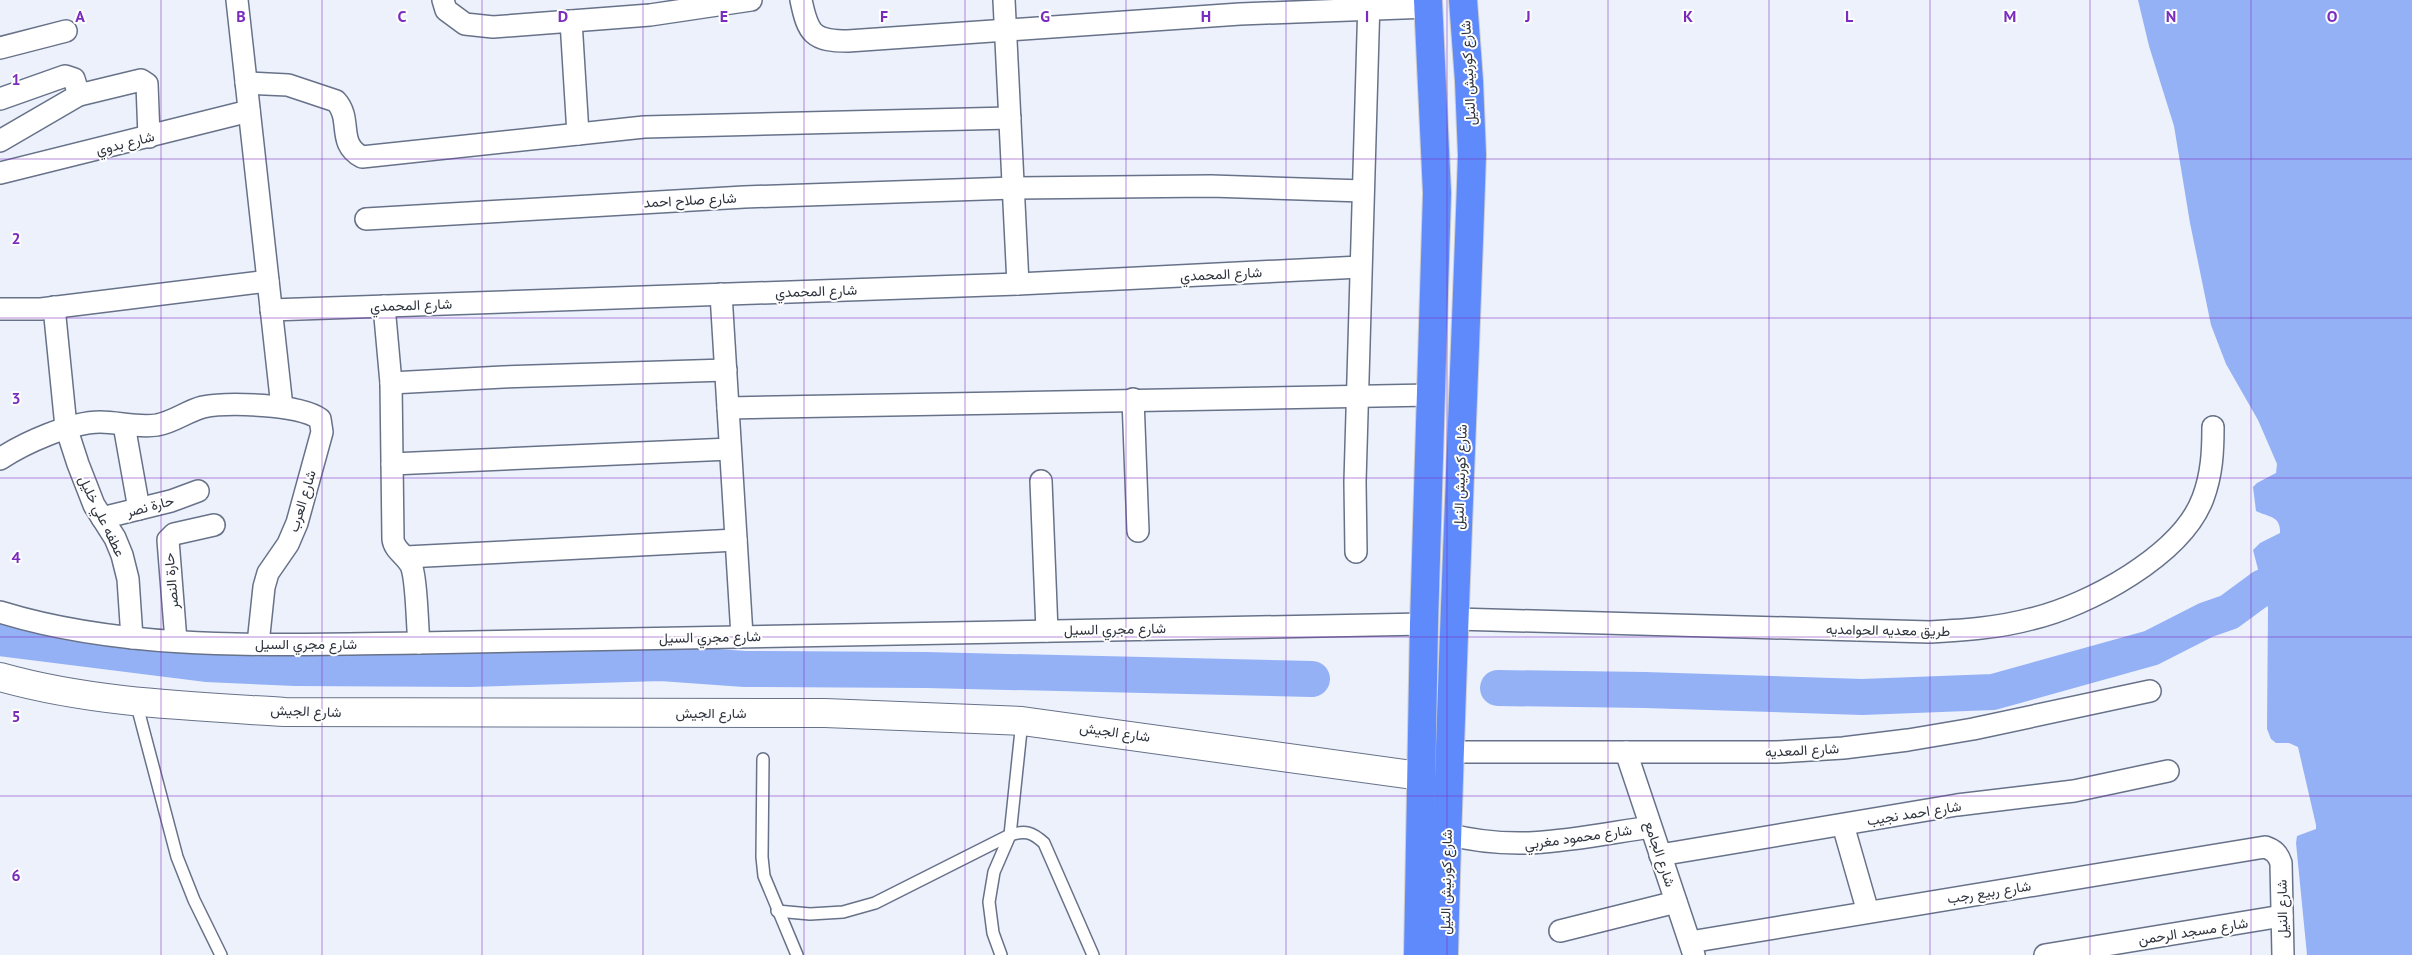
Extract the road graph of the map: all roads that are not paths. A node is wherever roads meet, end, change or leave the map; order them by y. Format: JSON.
{"nodes":[{"id":1,"x":237,"y":0,"type":"edge"},
{"id":2,"x":443,"y":0,"type":"edge"},
{"id":3,"x":751,"y":0,"type":"edge"},
{"id":4,"x":801,"y":0,"type":"edge"},
{"id":5,"x":1004,"y":0,"type":"edge"},
{"id":6,"x":1463,"y":0,"type":"edge"},
{"id":7,"x":1369,"y":4,"type":"edge"},
{"id":8,"x":1428,"y":4,"type":"edge"},
{"id":9,"x":649,"y":7,"type":"edge"},
{"id":10,"x":1239,"y":7,"type":"edge"},
{"id":11,"x":571,"y":21,"type":"junction"},
{"id":12,"x":66,"y":31,"type":"dead end"},
{"id":13,"x":1006,"y":31,"type":"junction"},
{"id":14,"x":0,"y":48,"type":"edge"},
{"id":15,"x":246,"y":83,"type":"junction"},
{"id":16,"x":79,"y":96,"type":"junction"},
{"id":17,"x":0,"y":100,"type":"edge"},
{"id":18,"x":249,"y":110,"type":"junction"},
{"id":19,"x":1010,"y":118,"type":"junction"},
{"id":20,"x":578,"y":134,"type":"junction"},
{"id":21,"x":149,"y":137,"type":"junction"},
{"id":22,"x":0,"y":141,"type":"edge"},
{"id":23,"x":0,"y":173,"type":"edge"},
{"id":24,"x":1013,"y":188,"type":"junction"},
{"id":25,"x":1363,"y":191,"type":"junction"},
{"id":26,"x":366,"y":219,"type":"dead end"},
{"id":27,"x":1360,"y":267,"type":"junction"},
{"id":28,"x":268,"y":281,"type":"junction"},
{"id":29,"x":1018,"y":284,"type":"junction"},
{"id":30,"x":721,"y":294,"type":"junction"},
{"id":31,"x":384,"y":306,"type":"junction"},
{"id":32,"x":54,"y":307,"type":"junction"},
{"id":33,"x":0,"y":309,"type":"edge"},
{"id":34,"x":272,"y":310,"type":"junction"},
{"id":35,"x":726,"y":370,"type":"junction"},
{"id":36,"x":391,"y":383,"type":"junction"},
{"id":37,"x":1430,"y":395,"type":"junction"},
{"id":38,"x":1359,"y":396,"type":"junction"},
{"id":39,"x":1133,"y":399,"type":"junction"},
{"id":40,"x":282,"y":407,"type":"junction"},
{"id":41,"x":728,"y":408,"type":"junction"},
{"id":42,"x":124,"y":425,"type":"junction"},
{"id":43,"x":66,"y":427,"type":"junction"},
{"id":44,"x":2213,"y":427,"type":"dead end"},
{"id":45,"x":730,"y":449,"type":"junction"},
{"id":46,"x":0,"y":459,"type":"edge"},
{"id":47,"x":392,"y":464,"type":"junction"},
{"id":48,"x":1041,"y":481,"type":"dead end"},
{"id":49,"x":198,"y":491,"type":"dead end"},
{"id":50,"x":139,"y":509,"type":"junction"},
{"id":51,"x":102,"y":518,"type":"junction"},
{"id":52,"x":214,"y":525,"type":"dead end"},
{"id":53,"x":1138,"y":532,"type":"dead end"},
{"id":54,"x":736,"y":540,"type":"junction"},
{"id":55,"x":1356,"y":552,"type":"dead end"},
{"id":56,"x":406,"y":557,"type":"junction"},
{"id":57,"x":0,"y":612,"type":"edge"},
{"id":58,"x":1456,"y":619,"type":"junction"},
{"id":59,"x":1424,"y":624,"type":"junction"},
{"id":60,"x":1047,"y":631,"type":"junction"},
{"id":61,"x":742,"y":636,"type":"junction"},
{"id":62,"x":132,"y":638,"type":"junction"},
{"id":63,"x":176,"y":641,"type":"junction"},
{"id":64,"x":419,"y":643,"type":"junction"},
{"id":65,"x":258,"y":644,"type":"junction"},
{"id":66,"x":0,"y":677,"type":"edge"},
{"id":67,"x":2150,"y":692,"type":"dead end"},
{"id":68,"x":136,"y":700,"type":"junction"},
{"id":69,"x":1022,"y":720,"type":"junction"},
{"id":70,"x":1448,"y":752,"type":"junction"},
{"id":71,"x":1626,"y":752,"type":"junction"},
{"id":72,"x":763,"y":758,"type":"dead end"},
{"id":73,"x":2168,"y":771,"type":"dead end"},
{"id":74,"x":1420,"y":776,"type":"junction"},
{"id":75,"x":1843,"y":825,"type":"junction"},
{"id":76,"x":1650,"y":827,"type":"junction"},
{"id":77,"x":1447,"y":834,"type":"junction"},
{"id":78,"x":1010,"y":835,"type":"junction"},
{"id":79,"x":1660,"y":855,"type":"junction"},
{"id":80,"x":2281,"y":863,"type":"joint"},
{"id":81,"x":1676,"y":902,"type":"junction"},
{"id":82,"x":777,"y":910,"type":"junction"},
{"id":83,"x":1868,"y":912,"type":"junction"},
{"id":84,"x":2282,"y":916,"type":"junction"},
{"id":85,"x":1560,"y":931,"type":"dead end"},
{"id":86,"x":1692,"y":948,"type":"edge"},
{"id":87,"x":221,"y":955,"type":"edge"},
{"id":88,"x":797,"y":955,"type":"edge"},
{"id":89,"x":1001,"y":955,"type":"edge"},
{"id":90,"x":1092,"y":955,"type":"edge"},
{"id":91,"x":1418,"y":955,"type":"edge"},
{"id":92,"x":1444,"y":955,"type":"edge"},
{"id":93,"x":2045,"y":955,"type":"edge"},
{"id":94,"x":2283,"y":955,"type":"edge"}],
"edges":[{"from":1,"to":15,"type":"street"},
{"from":2,"to":11,"type":"street"},
{"from":3,"to":9,"type":"street"},
{"from":4,"to":13,"type":"street"},
{"from":5,"to":13,"type":"street"},
{"from":6,"to":58,"type":"highway","name":"شارع كورنيش النيل"},
{"from":7,"to":8,"type":"street"},
{"from":7,"to":10,"type":"street"},
{"from":7,"to":25,"type":"street"},
{"from":8,"to":37,"type":"highway","name":"شارع كورنيش النيل"},
{"from":9,"to":11,"type":"street"},
{"from":10,"to":13,"type":"street"},
{"from":11,"to":20,"type":"street"},
{"from":12,"to":14,"type":"street"},
{"from":13,"to":19,"type":"street"},
{"from":15,"to":18,"type":"street"},
{"from":15,"to":20,"type":"street"},
{"from":16,"to":17,"type":"street"},
{"from":16,"to":21,"type":"street"},
{"from":16,"to":22,"type":"street"},
{"from":18,"to":21,"type":"street","name":"شارع بدوي"},
{"from":18,"to":28,"type":"street"},
{"from":19,"to":20,"type":"street"},
{"from":19,"to":24,"type":"street"},
{"from":21,"to":23,"type":"street","name":"شارع بدوي"},
{"from":24,"to":25,"type":"street","name":"شارع صلاح احمد"},
{"from":24,"to":26,"type":"street","name":"شارع صلاح احمد"},
{"from":24,"to":29,"type":"street"},
{"from":25,"to":27,"type":"street"},
{"from":27,"to":29,"type":"street","name":"شارع المحمدي"},
{"from":27,"to":38,"type":"street"},
{"from":28,"to":32,"type":"street"},
{"from":28,"to":34,"type":"street"},
{"from":29,"to":30,"type":"street","name":"شارع المحمدي"},
{"from":30,"to":31,"type":"street","name":"شارع المحمدي"},
{"from":30,"to":35,"type":"street"},
{"from":31,"to":34,"type":"street","name":"شارع المحمدي"},
{"from":31,"to":36,"type":"street"},
{"from":32,"to":33,"type":"street"},
{"from":32,"to":43,"type":"street","name":"عطفه علي خليل"},
{"from":34,"to":40,"type":"street"},
{"from":35,"to":36,"type":"street"},
{"from":35,"to":41,"type":"street"},
{"from":36,"to":47,"type":"street"},
{"from":37,"to":38,"type":"street"},
{"from":37,"to":59,"type":"highway","name":"شارع كورنيش النيل"},
{"from":38,"to":39,"type":"street"},
{"from":38,"to":55,"type":"street"},
{"from":39,"to":41,"type":"street"},
{"from":39,"to":53,"type":"street"},
{"from":40,"to":42,"type":"street"},
{"from":40,"to":65,"type":"street","name":"شارع العرب"},
{"from":41,"to":45,"type":"street"},
{"from":42,"to":43,"type":"street"},
{"from":42,"to":50,"type":"street"},
{"from":43,"to":46,"type":"street"},
{"from":43,"to":51,"type":"street","name":"عطفه علي خليل"},
{"from":44,"to":58,"type":"street","name":"طريق معديه الحوامديه"},
{"from":45,"to":47,"type":"street"},
{"from":45,"to":54,"type":"street"},
{"from":47,"to":56,"type":"street"},
{"from":48,"to":60,"type":"street"},
{"from":49,"to":50,"type":"street","name":"حارة نصر"},
{"from":50,"to":51,"type":"street","name":"حارة نصر"},
{"from":51,"to":62,"type":"street","name":"عطفه علي خليل"},
{"from":52,"to":63,"type":"street","name":"حارة النصر"},
{"from":54,"to":56,"type":"street"},
{"from":54,"to":61,"type":"street"},
{"from":56,"to":64,"type":"street"},
{"from":57,"to":62,"type":"street","name":"شارع مجري السيل"},
{"from":58,"to":70,"type":"highway","name":"شارع كورنيش النيل"},
{"from":59,"to":60,"type":"street","name":"شارع مجري السيل"},
{"from":59,"to":74,"type":"highway","name":"شارع كورنيش النيل"},
{"from":60,"to":61,"type":"street","name":"شارع مجري السيل"},
{"from":61,"to":64,"type":"street","name":"شارع مجري السيل"},
{"from":62,"to":63,"type":"street","name":"شارع مجري السيل"},
{"from":63,"to":65,"type":"street","name":"شارع مجري السيل"},
{"from":64,"to":65,"type":"street","name":"شارع مجري السيل"},
{"from":66,"to":68,"type":"street","name":"شارع الجيش"},
{"from":67,"to":71,"type":"street","name":"شارع المعديه"},
{"from":68,"to":69,"type":"street","name":"شارع الجيش"},
{"from":68,"to":87,"type":"lane"},
{"from":69,"to":74,"type":"street","name":"شارع الجيش"},
{"from":69,"to":78,"type":"lane"},
{"from":70,"to":71,"type":"street","name":"شارع المعديه"},
{"from":70,"to":77,"type":"highway","name":"شارع كورنيش النيل"},
{"from":71,"to":76,"type":"street","name":"شارع الجامع"},
{"from":72,"to":82,"type":"lane"},
{"from":73,"to":75,"type":"street","name":"شارع احمد نجيب"},
{"from":74,"to":91,"type":"highway","name":"شارع كورنيش النيل"},
{"from":75,"to":79,"type":"street","name":"شارع احمد نجيب"},
{"from":75,"to":83,"type":"street"},
{"from":76,"to":77,"type":"street","name":"شارع محمود مغربي"},
{"from":76,"to":79,"type":"street","name":"شارع الجامع"},
{"from":77,"to":92,"type":"highway","name":"شارع كورنيش النيل"},
{"from":78,"to":82,"type":"lane"},
{"from":78,"to":89,"type":"lane"},
{"from":78,"to":90,"type":"lane"},
{"from":79,"to":81,"type":"street","name":"شارع الجامع"},
{"from":80,"to":83,"type":"street","name":"شارع ربيع رجب"},
{"from":80,"to":84,"type":"street","name":"شارع النيل"},
{"from":81,"to":85,"type":"street"},
{"from":81,"to":86,"type":"street","name":"شارع الجامع"},
{"from":82,"to":88,"type":"lane"},
{"from":83,"to":86,"type":"street","name":"شارع ربيع رجب"},
{"from":84,"to":93,"type":"street","name":"شارع مسجد الرحمن"},
{"from":84,"to":94,"type":"street","name":"شارع النيل"}]}
